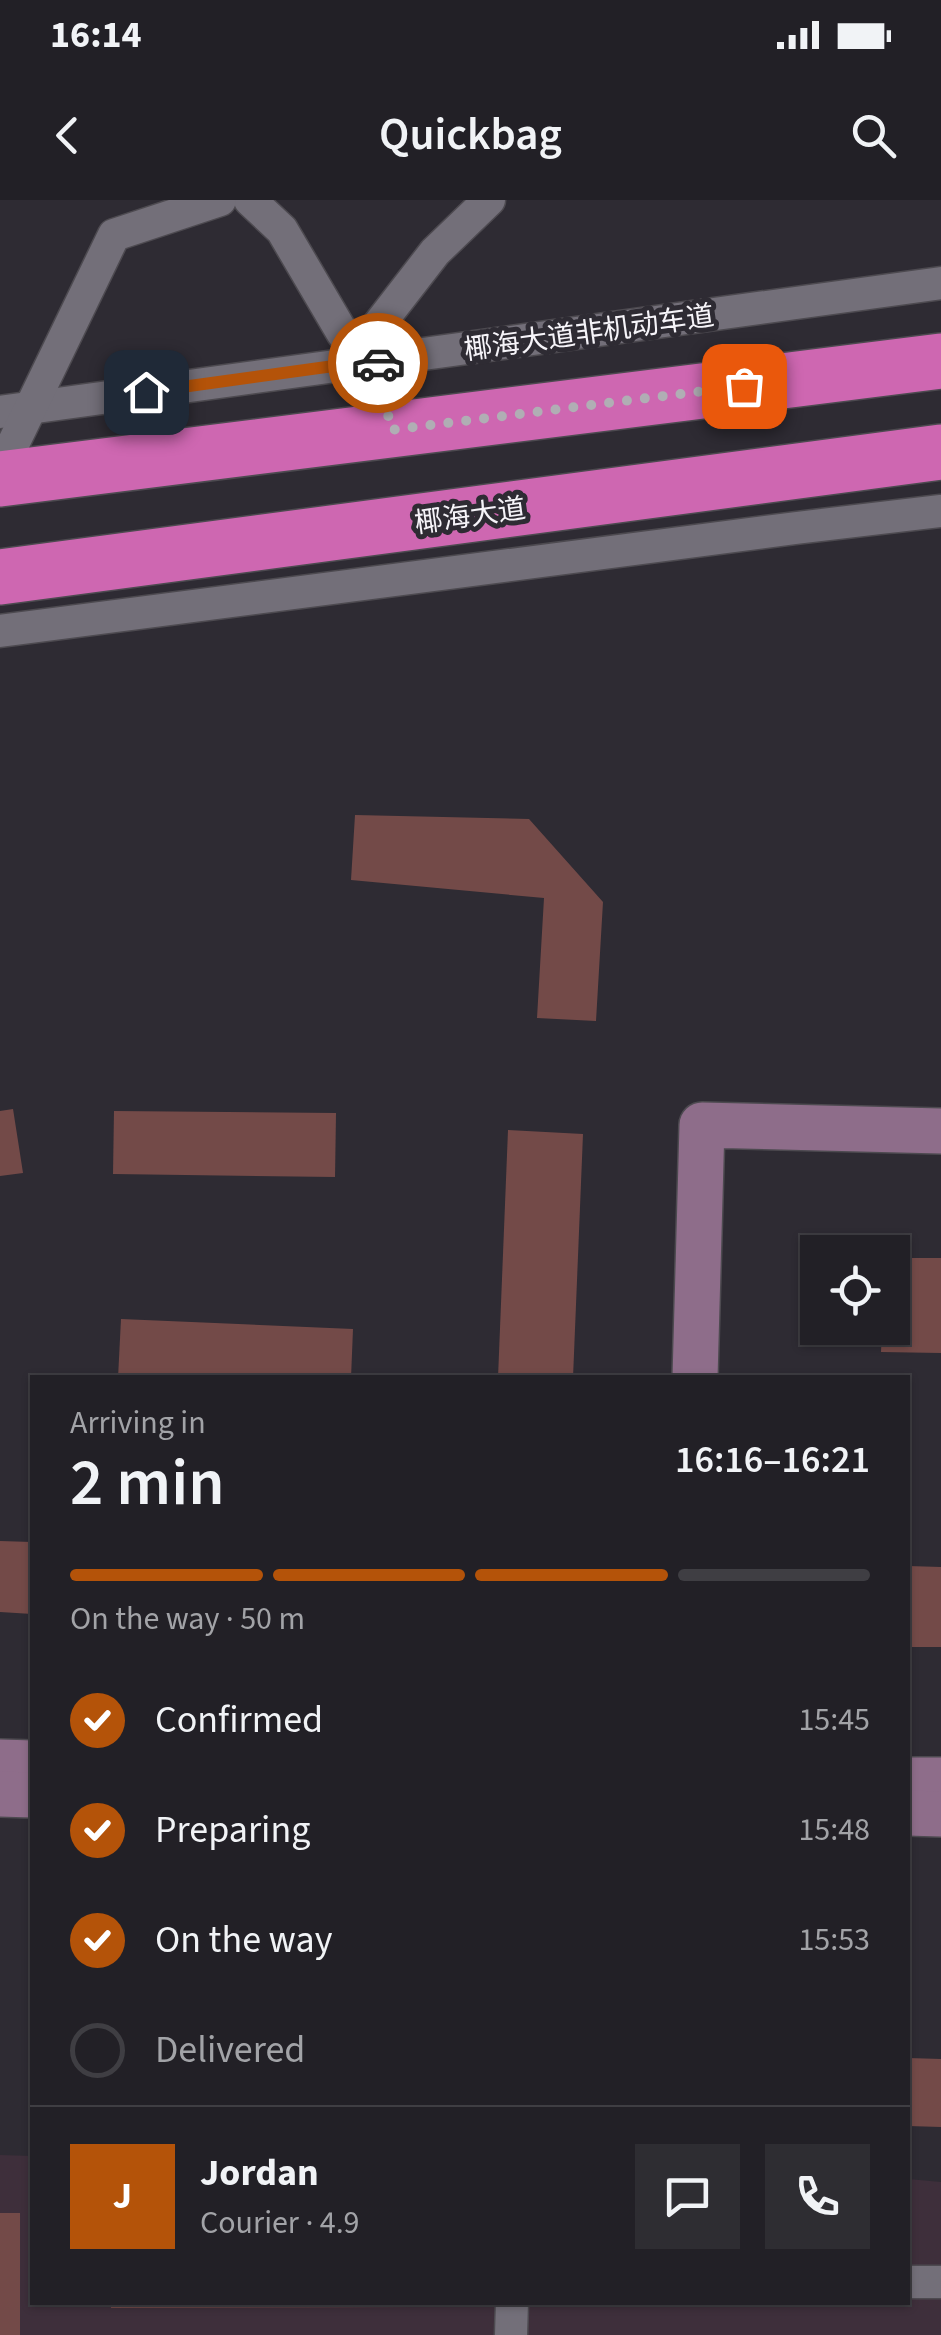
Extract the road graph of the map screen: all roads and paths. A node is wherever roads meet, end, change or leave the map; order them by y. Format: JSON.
{"nodes":[{"id":1,"x":220,"y":200,"type":"edge"},
{"id":2,"x":250,"y":200,"type":"edge"},
{"id":3,"x":488,"y":200,"type":"edge"},
{"id":4,"x":941,"y":283,"type":"edge"},
{"id":5,"x":376,"y":354,"type":"junction"},
{"id":6,"x":941,"y":362,"type":"edge"},
{"id":7,"x":16,"y":409,"type":"edge"},
{"id":8,"x":391,"y":430,"type":"junction"},
{"id":9,"x":941,"y":452,"type":"edge"},
{"id":10,"x":0,"y":471,"type":"edge"},
{"id":11,"x":0,"y":479,"type":"edge"},
{"id":12,"x":941,"y":511,"type":"edge"},
{"id":13,"x":0,"y":578,"type":"edge"},
{"id":14,"x":0,"y":631,"type":"edge"},
{"id":15,"x":941,"y":1131,"type":"edge"},
{"id":16,"x":695,"y":1375,"type":"edge"},
{"id":17,"x":0,"y":1762,"type":"edge"},
{"id":18,"x":30,"y":1763,"type":"edge"},
{"id":19,"x":910,"y":1780,"type":"edge"},
{"id":20,"x":941,"y":1780,"type":"edge"},
{"id":21,"x":0,"y":1794,"type":"edge"},
{"id":22,"x":30,"y":1795,"type":"edge"},
{"id":23,"x":910,"y":1813,"type":"edge"},
{"id":24,"x":941,"y":1814,"type":"edge"},
{"id":25,"x":910,"y":2282,"type":"edge"},
{"id":26,"x":941,"y":2282,"type":"edge"},
{"id":27,"x":512,"y":2305,"type":"edge"},
{"id":28,"x":511,"y":2335,"type":"edge"}],
"edges":[{"from":1,"to":7,"type":"street"},
{"from":2,"to":5,"type":"street"},
{"from":3,"to":5,"type":"street"},
{"from":4,"to":5,"type":"street","name":"椰海大道非机动车道"},
{"from":5,"to":7,"type":"street","name":"椰海大道非机动车道"},
{"from":5,"to":8,"type":"street"},
{"from":6,"to":8,"type":"highway"},
{"from":7,"to":10,"type":"street"},
{"from":8,"to":11,"type":"highway"},
{"from":9,"to":13,"type":"highway","name":"椰海大道"},
{"from":12,"to":14,"type":"street"},
{"from":15,"to":16,"type":"street"},
{"from":17,"to":18,"type":"street"},
{"from":19,"to":20,"type":"street"},
{"from":21,"to":22,"type":"street"},
{"from":23,"to":24,"type":"street"},
{"from":25,"to":26,"type":"street"},
{"from":27,"to":28,"type":"street"}]}
